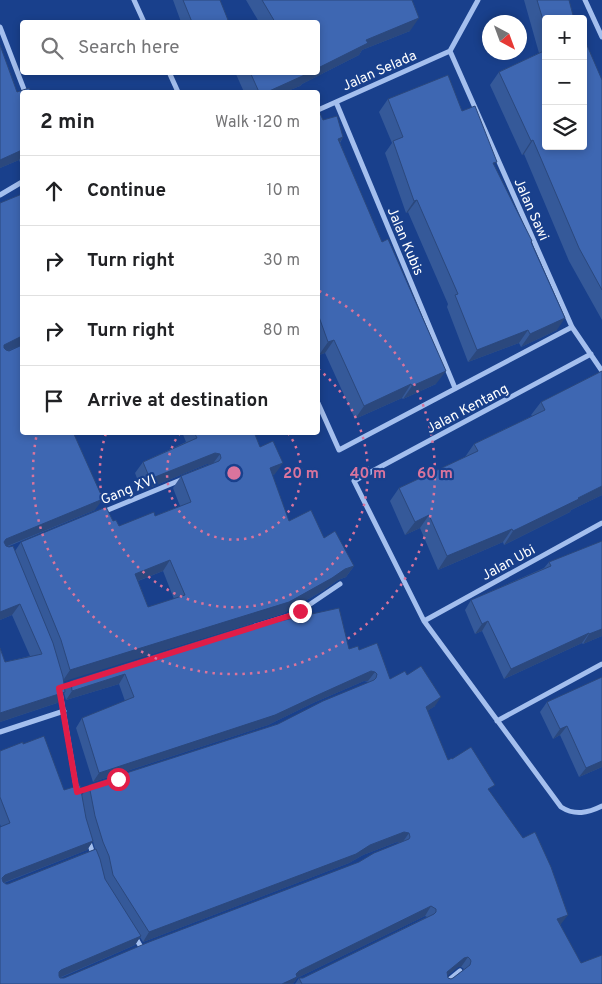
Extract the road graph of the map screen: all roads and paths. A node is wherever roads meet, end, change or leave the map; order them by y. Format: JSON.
{"nodes":[{"id":1,"x":134,"y":0,"type":"edge"},
{"id":2,"x":478,"y":0,"type":"edge"},
{"id":3,"x":585,"y":0,"type":"edge"},
{"id":4,"x":143,"y":20,"type":"edge"},
{"id":5,"x":0,"y":27,"type":"edge"},
{"id":6,"x":602,"y":37,"type":"edge"},
{"id":7,"x":450,"y":51,"type":"junction"},
{"id":8,"x":170,"y":75,"type":"edge"},
{"id":9,"x":24,"y":90,"type":"edge"},
{"id":10,"x":177,"y":90,"type":"edge"},
{"id":11,"x":336,"y":102,"type":"junction"},
{"id":12,"x":320,"y":109,"type":"edge"},
{"id":13,"x":20,"y":183,"type":"edge"},
{"id":14,"x":0,"y":195,"type":"edge"},
{"id":15,"x":572,"y":327,"type":"junction"},
{"id":16,"x":590,"y":354,"type":"junction"},
{"id":17,"x":602,"y":371,"type":"edge"},
{"id":18,"x":455,"y":388,"type":"junction"},
{"id":19,"x":320,"y":407,"type":"edge"},
{"id":20,"x":190,"y":476,"type":"edge"},
{"id":21,"x":99,"y":514,"type":"edge"},
{"id":22,"x":602,"y":523,"type":"edge"},
{"id":23,"x":340,"y":584,"type":"edge"},
{"id":24,"x":424,"y":621,"type":"junction"},
{"id":25,"x":237,"y":632,"type":"edge"},
{"id":26,"x":602,"y":664,"type":"edge"},
{"id":27,"x":59,"y":688,"type":"edge"},
{"id":28,"x":64,"y":712,"type":"junction"},
{"id":29,"x":497,"y":720,"type":"junction"},
{"id":30,"x":0,"y":732,"type":"edge"},
{"id":31,"x":85,"y":790,"type":"dead end"},
{"id":32,"x":77,"y":792,"type":"junction"},
{"id":33,"x":79,"y":801,"type":"edge"},
{"id":34,"x":602,"y":806,"type":"edge"},
{"id":35,"x":87,"y":835,"type":"edge"},
{"id":36,"x":92,"y":853,"type":"junction"},
{"id":37,"x":83,"y":857,"type":"edge"},
{"id":38,"x":95,"y":860,"type":"edge"},
{"id":39,"x":132,"y":932,"type":"edge"},
{"id":40,"x":151,"y":944,"type":"edge"},
{"id":41,"x":142,"y":948,"type":"junction"},
{"id":42,"x":133,"y":951,"type":"edge"},
{"id":43,"x":460,"y":972,"type":"edge"},
{"id":44,"x":444,"y":984,"type":"edge"}],
"edges":[{"from":1,"to":4,"type":"street"},
{"from":2,"to":7,"type":"street"},
{"from":3,"to":6,"type":"street"},
{"from":5,"to":9,"type":"street"},
{"from":7,"to":11,"type":"street","name":"Jalan Selada"},
{"from":7,"to":15,"type":"street","name":"Jalan Sawi"},
{"from":8,"to":10,"type":"street"},
{"from":11,"to":12,"type":"street","name":"Jalan Selada"},
{"from":11,"to":18,"type":"street","name":"Jalan Kubis"},
{"from":13,"to":14,"type":"street"},
{"from":15,"to":16,"type":"street","name":"Jalan Sawi"},
{"from":15,"to":18,"type":"street"},
{"from":16,"to":17,"type":"street","name":"Jalan Sawi"},
{"from":16,"to":24,"type":"street","name":"Jalan Kentang"},
{"from":18,"to":19,"type":"street"},
{"from":20,"to":21,"type":"street","name":"Gang XVI"},
{"from":22,"to":24,"type":"street","name":"Jalan Ubi"},
{"from":23,"to":25,"type":"street"},
{"from":24,"to":29,"type":"street"},
{"from":26,"to":29,"type":"street"},
{"from":27,"to":28,"type":"street"},
{"from":28,"to":30,"type":"street"},
{"from":28,"to":32,"type":"street"},
{"from":29,"to":34,"type":"street"},
{"from":31,"to":32,"type":"street"},
{"from":32,"to":33,"type":"street"},
{"from":35,"to":36,"type":"street"},
{"from":36,"to":37,"type":"street"},
{"from":36,"to":38,"type":"street"},
{"from":39,"to":41,"type":"street"},
{"from":40,"to":41,"type":"street"},
{"from":41,"to":42,"type":"street"},
{"from":43,"to":44,"type":"street"}]}
